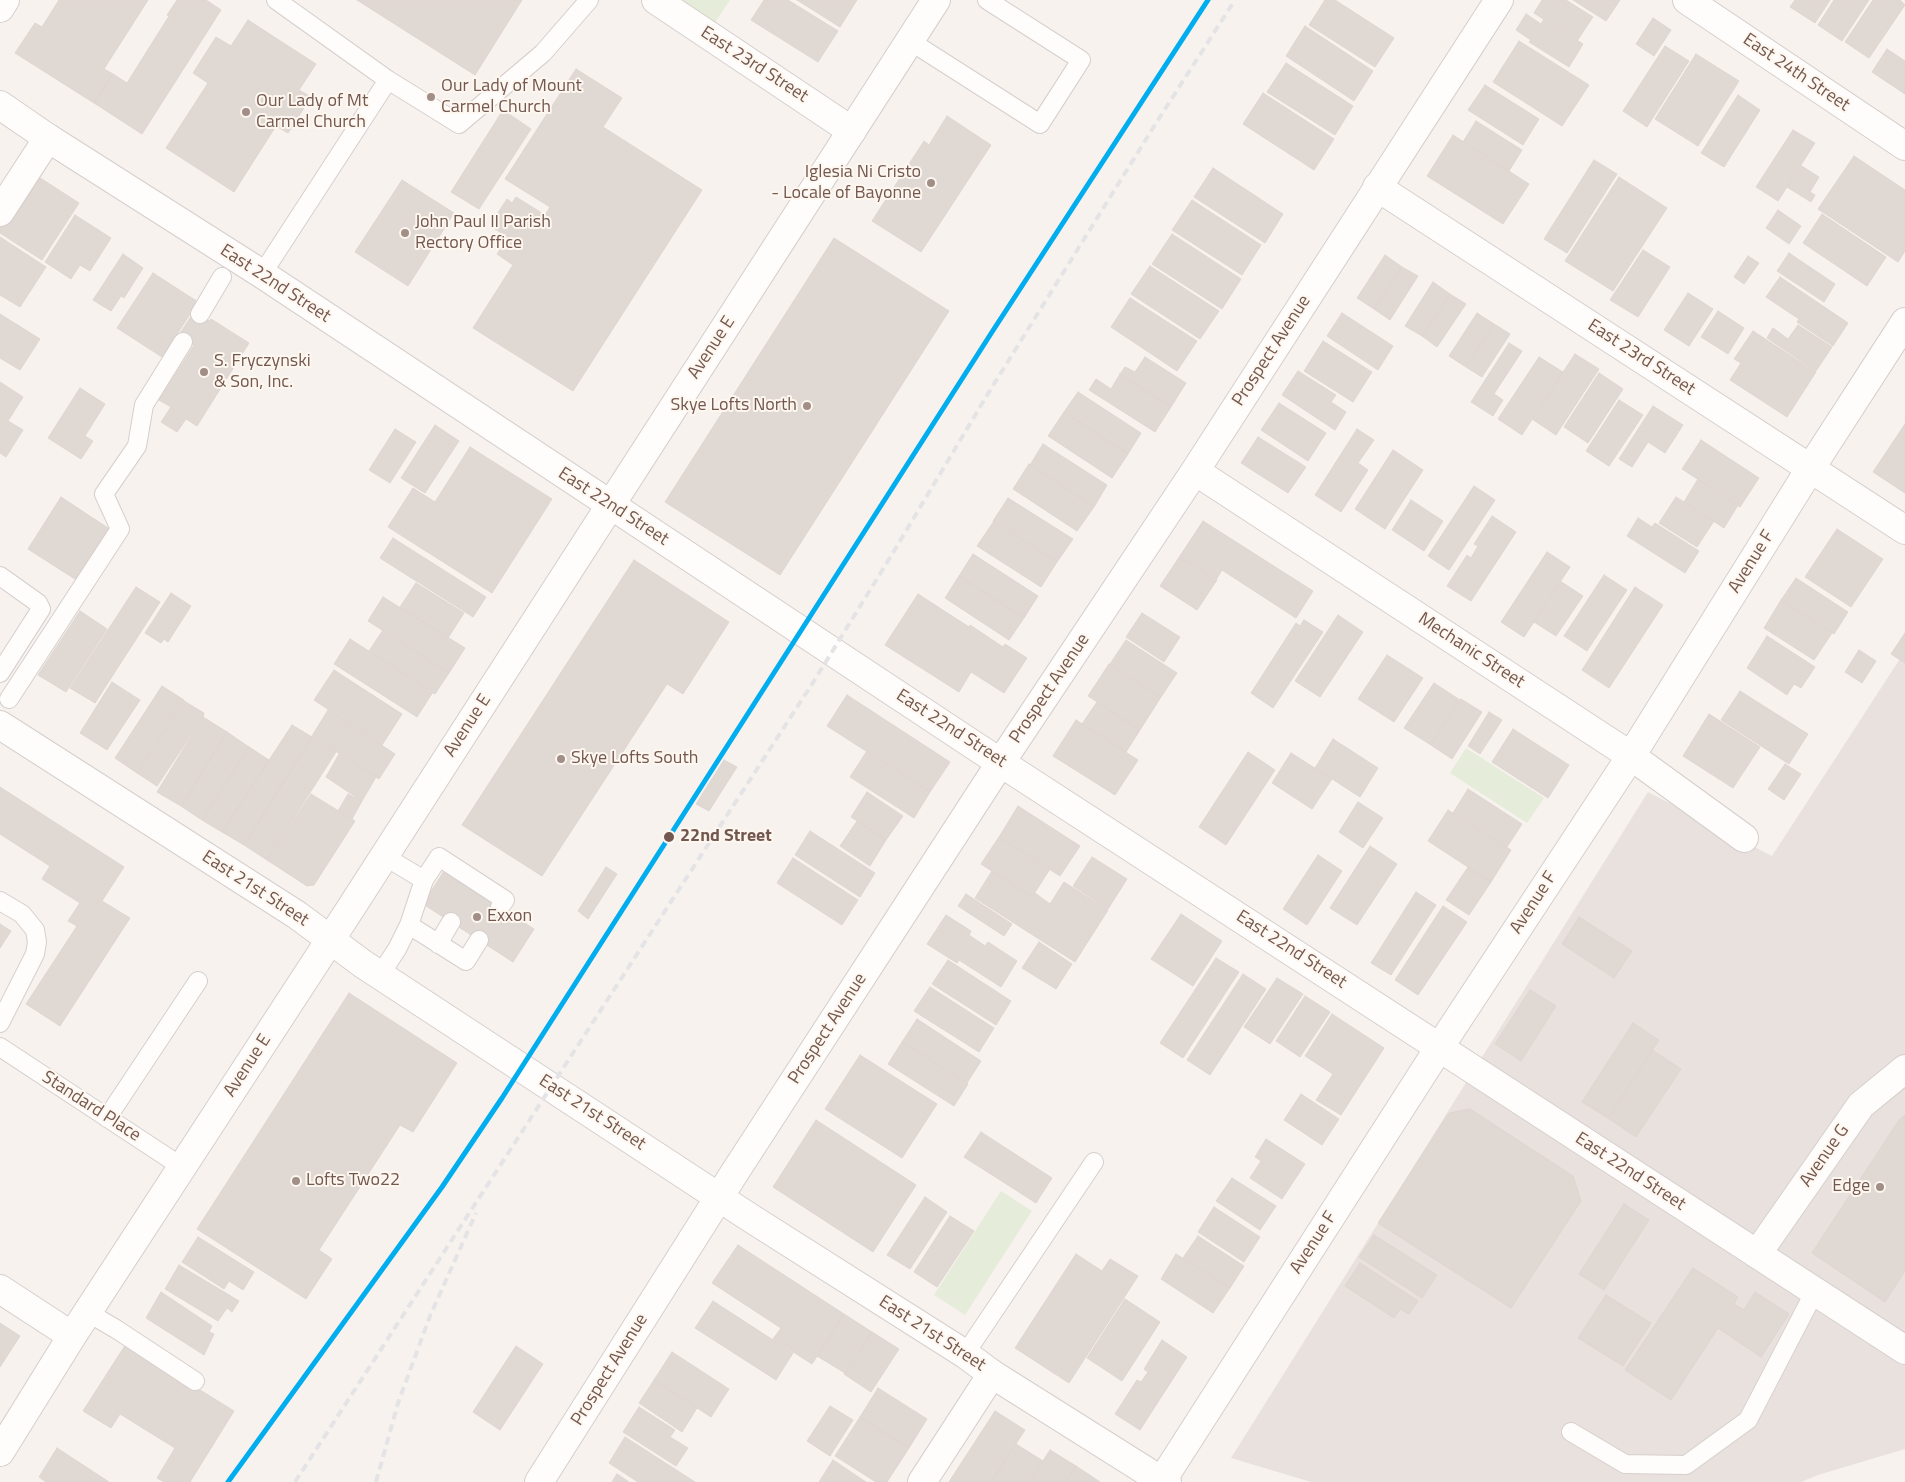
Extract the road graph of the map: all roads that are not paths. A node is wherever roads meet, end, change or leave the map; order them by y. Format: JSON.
{"nodes":[{"id":1,"x":5,"y":0,"type":"edge"},
{"id":2,"x":276,"y":0,"type":"edge"},
{"id":3,"x":588,"y":0,"type":"edge"},
{"id":4,"x":656,"y":0,"type":"edge"},
{"id":5,"x":936,"y":0,"type":"edge"},
{"id":6,"x":987,"y":0,"type":"edge"},
{"id":7,"x":1499,"y":0,"type":"edge"},
{"id":8,"x":1687,"y":0,"type":"edge"},
{"id":9,"x":0,"y":8,"type":"edge"},
{"id":10,"x":910,"y":40,"type":"junction"},
{"id":11,"x":388,"y":80,"type":"junction"},
{"id":12,"x":0,"y":104,"type":"edge"},
{"id":13,"x":852,"y":130,"type":"junction"},
{"id":14,"x":48,"y":138,"type":"junction"},
{"id":15,"x":1905,"y":146,"type":"edge"},
{"id":16,"x":1377,"y":187,"type":"junction"},
{"id":17,"x":0,"y":212,"type":"edge"},
{"id":18,"x":262,"y":274,"type":"junction"},
{"id":19,"x":222,"y":277,"type":"dead end"},
{"id":20,"x":200,"y":314,"type":"dead end"},
{"id":21,"x":1905,"y":322,"type":"edge"},
{"id":22,"x":183,"y":342,"type":"dead end"},
{"id":23,"x":1810,"y":469,"type":"junction"},
{"id":24,"x":1195,"y":471,"type":"junction"},
{"id":25,"x":610,"y":506,"type":"junction"},
{"id":26,"x":1905,"y":530,"type":"edge"},
{"id":27,"x":0,"y":576,"type":"edge"},
{"id":28,"x":0,"y":673,"type":"edge"},
{"id":29,"x":9,"y":699,"type":"dead end"},
{"id":30,"x":0,"y":725,"type":"edge"},
{"id":31,"x":1631,"y":756,"type":"junction"},
{"id":32,"x":1001,"y":762,"type":"junction"},
{"id":33,"x":1744,"y":838,"type":"dead end"},
{"id":34,"x":384,"y":856,"type":"junction"},
{"id":35,"x":424,"y":880,"type":"junction"},
{"id":36,"x":0,"y":900,"type":"edge"},
{"id":37,"x":500,"y":907,"type":"dead end"},
{"id":38,"x":451,"y":922,"type":"dead end"},
{"id":39,"x":409,"y":925,"type":"junction"},
{"id":40,"x":330,"y":940,"type":"junction"},
{"id":41,"x":479,"y":940,"type":"dead end"},
{"id":42,"x":438,"y":944,"type":"junction"},
{"id":43,"x":380,"y":975,"type":"junction"},
{"id":44,"x":198,"y":981,"type":"dead end"},
{"id":45,"x":0,"y":1024,"type":"edge"},
{"id":46,"x":0,"y":1047,"type":"edge"},
{"id":47,"x":1439,"y":1048,"type":"junction"},
{"id":48,"x":1905,"y":1069,"type":"edge"},
{"id":49,"x":107,"y":1118,"type":"junction"},
{"id":50,"x":1094,"y":1162,"type":"dead end"},
{"id":51,"x":182,"y":1167,"type":"junction"},
{"id":52,"x":719,"y":1197,"type":"junction"},
{"id":53,"x":1757,"y":1254,"type":"junction"},
{"id":54,"x":0,"y":1289,"type":"edge"},
{"id":55,"x":1815,"y":1291,"type":"junction"},
{"id":56,"x":87,"y":1312,"type":"junction"},
{"id":57,"x":72,"y":1336,"type":"junction"},
{"id":58,"x":1905,"y":1350,"type":"edge"},
{"id":59,"x":965,"y":1354,"type":"junction"},
{"id":60,"x":992,"y":1374,"type":"junction"},
{"id":61,"x":195,"y":1382,"type":"dead end"},
{"id":62,"x":1571,"y":1432,"type":"dead end"},
{"id":63,"x":0,"y":1452,"type":"edge"},
{"id":64,"x":539,"y":1482,"type":"edge"},
{"id":65,"x":922,"y":1482,"type":"edge"},
{"id":66,"x":1163,"y":1482,"type":"edge"}],
"edges":[{"from":1,"to":9,"type":"street"},
{"from":2,"to":11,"type":"lane"},
{"from":3,"to":11,"type":"lane"},
{"from":4,"to":13,"type":"street","name":"East 23rd Street"},
{"from":5,"to":10,"type":"street","name":"Avenue E"},
{"from":6,"to":10,"type":"lane"},
{"from":7,"to":16,"type":"street","name":"Prospect Avenue"},
{"from":8,"to":15,"type":"street","name":"East 24th Street"},
{"from":10,"to":13,"type":"street","name":"Avenue E"},
{"from":11,"to":18,"type":"lane"},
{"from":12,"to":14,"type":"street","name":"East 22nd Street"},
{"from":13,"to":25,"type":"street","name":"Avenue E"},
{"from":14,"to":17,"type":"street"},
{"from":14,"to":18,"type":"street","name":"East 22nd Street"},
{"from":16,"to":23,"type":"street","name":"East 23rd Street"},
{"from":16,"to":24,"type":"street","name":"Prospect Avenue"},
{"from":18,"to":25,"type":"street","name":"East 22nd Street"},
{"from":19,"to":20,"type":"lane"},
{"from":21,"to":23,"type":"street","name":"Avenue F"},
{"from":22,"to":29,"type":"lane"},
{"from":23,"to":26,"type":"street","name":"East 23rd Street"},
{"from":23,"to":31,"type":"street","name":"Avenue F"},
{"from":24,"to":31,"type":"street","name":"Mechanic Street"},
{"from":24,"to":32,"type":"street","name":"Prospect Avenue"},
{"from":25,"to":32,"type":"street","name":"East 22nd Street"},
{"from":25,"to":34,"type":"street","name":"Avenue E"},
{"from":27,"to":28,"type":"lane"},
{"from":30,"to":40,"type":"street","name":"East 21st Street"},
{"from":31,"to":33,"type":"street","name":"Mechanic Street"},
{"from":31,"to":47,"type":"street","name":"Avenue F"},
{"from":32,"to":47,"type":"street","name":"East 22nd Street"},
{"from":32,"to":52,"type":"street","name":"Prospect Avenue"},
{"from":34,"to":35,"type":"lane"},
{"from":34,"to":40,"type":"street","name":"Avenue E"},
{"from":35,"to":37,"type":"lane"},
{"from":35,"to":39,"type":"lane"},
{"from":36,"to":45,"type":"lane"},
{"from":38,"to":42,"type":"lane"},
{"from":39,"to":42,"type":"lane"},
{"from":39,"to":43,"type":"lane"},
{"from":40,"to":43,"type":"street","name":"East 21st Street"},
{"from":40,"to":51,"type":"street","name":"Avenue E"},
{"from":41,"to":42,"type":"lane"},
{"from":43,"to":52,"type":"street","name":"East 21st Street"},
{"from":44,"to":49,"type":"lane"},
{"from":46,"to":49,"type":"lane","name":"Standard Place"},
{"from":47,"to":53,"type":"street","name":"East 22nd Street"},
{"from":47,"to":66,"type":"street","name":"Avenue F"},
{"from":48,"to":53,"type":"street","name":"Avenue G"},
{"from":49,"to":51,"type":"lane","name":"Standard Place"},
{"from":50,"to":59,"type":"lane"},
{"from":51,"to":56,"type":"street","name":"Avenue E"},
{"from":52,"to":59,"type":"street","name":"East 21st Street"},
{"from":52,"to":64,"type":"street","name":"Prospect Avenue"},
{"from":53,"to":55,"type":"street","name":"East 22nd Street"},
{"from":54,"to":57,"type":"street"},
{"from":55,"to":58,"type":"street","name":"East 22nd Street"},
{"from":55,"to":62,"type":"lane"},
{"from":56,"to":57,"type":"street","name":"Avenue E"},
{"from":56,"to":61,"type":"lane"},
{"from":57,"to":63,"type":"street","name":"Avenue E"},
{"from":59,"to":60,"type":"street","name":"East 21st Street"},
{"from":60,"to":65,"type":"street"},
{"from":60,"to":66,"type":"street","name":"East 21st Street"}]}
